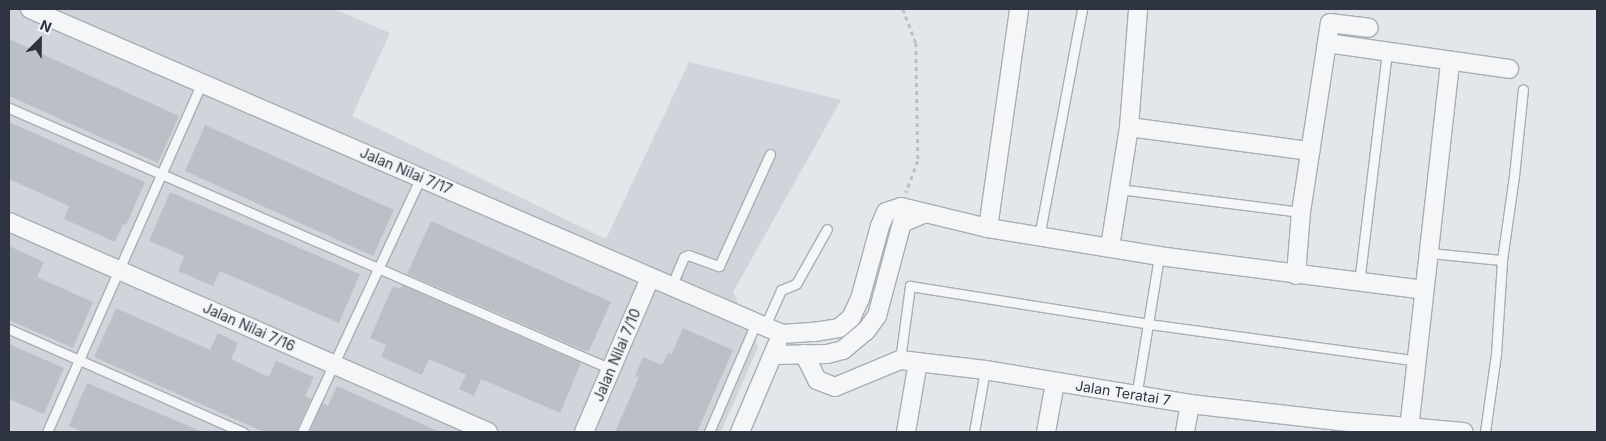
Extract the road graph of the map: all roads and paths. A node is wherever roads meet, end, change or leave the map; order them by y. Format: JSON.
{"nodes":[{"id":1,"x":30,"y":9,"type":"edge"},
{"id":2,"x":903,"y":9,"type":"edge"},
{"id":3,"x":1019,"y":9,"type":"edge"},
{"id":4,"x":1082,"y":9,"type":"edge"},
{"id":5,"x":1138,"y":9,"type":"edge"},
{"id":6,"x":1369,"y":28,"type":"dead end"},
{"id":7,"x":1327,"y":43,"type":"junction"},
{"id":8,"x":1387,"y":52,"type":"junction"},
{"id":9,"x":1450,"y":62,"type":"junction"},
{"id":10,"x":1509,"y":69,"type":"dead end"},
{"id":11,"x":202,"y":83,"type":"junction"},
{"id":12,"x":1523,"y":89,"type":"dead end"},
{"id":13,"x":9,"y":108,"type":"edge"},
{"id":14,"x":1128,"y":126,"type":"junction"},
{"id":15,"x":1310,"y":151,"type":"junction"},
{"id":16,"x":770,"y":154,"type":"dead end"},
{"id":17,"x":161,"y":174,"type":"junction"},
{"id":18,"x":421,"y":177,"type":"junction"},
{"id":19,"x":1119,"y":189,"type":"junction"},
{"id":20,"x":901,"y":207,"type":"junction"},
{"id":21,"x":1301,"y":212,"type":"junction"},
{"id":22,"x":925,"y":213,"type":"junction"},
{"id":23,"x":9,"y":222,"type":"edge"},
{"id":24,"x":988,"y":228,"type":"junction"},
{"id":25,"x":827,"y":230,"type":"dead end"},
{"id":26,"x":1039,"y":237,"type":"junction"},
{"id":27,"x":1110,"y":247,"type":"junction"},
{"id":28,"x":1428,"y":253,"type":"junction"},
{"id":29,"x":1159,"y":256,"type":"junction"},
{"id":30,"x":1502,"y":260,"type":"junction"},
{"id":31,"x":378,"y":268,"type":"junction"},
{"id":32,"x":119,"y":270,"type":"junction"},
{"id":33,"x":1296,"y":275,"type":"junction"},
{"id":34,"x":650,"y":278,"type":"junction"},
{"id":35,"x":1359,"y":283,"type":"junction"},
{"id":36,"x":671,"y":287,"type":"junction"},
{"id":37,"x":1423,"y":290,"type":"junction"},
{"id":38,"x":1149,"y":324,"type":"junction"},
{"id":39,"x":761,"y":325,"type":"junction"},
{"id":40,"x":9,"y":329,"type":"edge"},
{"id":41,"x":782,"y":334,"type":"junction"},
{"id":42,"x":804,"y":354,"type":"junction"},
{"id":43,"x":773,"y":355,"type":"junction"},
{"id":44,"x":79,"y":360,"type":"junction"},
{"id":45,"x":900,"y":360,"type":"junction"},
{"id":46,"x":1418,"y":361,"type":"junction"},
{"id":47,"x":918,"y":362,"type":"junction"},
{"id":48,"x":334,"y":364,"type":"junction"},
{"id":49,"x":611,"y":369,"type":"junction"},
{"id":50,"x":985,"y":370,"type":"junction"},
{"id":51,"x":1055,"y":382,"type":"junction"},
{"id":52,"x":1136,"y":396,"type":"junction"},
{"id":53,"x":1190,"y":404,"type":"junction"},
{"id":54,"x":1339,"y":427,"type":"edge"},
{"id":55,"x":1409,"y":429,"type":"junction"},
{"id":56,"x":47,"y":432,"type":"edge"},
{"id":57,"x":243,"y":432,"type":"edge"},
{"id":58,"x":302,"y":432,"type":"edge"},
{"id":59,"x":488,"y":432,"type":"edge"},
{"id":60,"x":584,"y":432,"type":"edge"},
{"id":61,"x":709,"y":432,"type":"edge"},
{"id":62,"x":740,"y":432,"type":"edge"},
{"id":63,"x":906,"y":432,"type":"edge"},
{"id":64,"x":974,"y":432,"type":"edge"},
{"id":65,"x":1046,"y":432,"type":"edge"},
{"id":66,"x":1185,"y":432,"type":"edge"},
{"id":67,"x":1464,"y":432,"type":"edge"},
{"id":68,"x":1485,"y":432,"type":"edge"}],
"edges":[{"from":1,"to":11,"type":"street","name":"Jalan Nilai 7/17"},
{"from":2,"to":20,"type":"path"},
{"from":3,"to":24,"type":"street"},
{"from":4,"to":26,"type":"lane"},
{"from":5,"to":14,"type":"street"},
{"from":6,"to":7,"type":"street"},
{"from":7,"to":8,"type":"street"},
{"from":7,"to":15,"type":"street"},
{"from":8,"to":9,"type":"street"},
{"from":8,"to":35,"type":"lane"},
{"from":9,"to":10,"type":"street"},
{"from":9,"to":28,"type":"street"},
{"from":11,"to":17,"type":"lane"},
{"from":11,"to":18,"type":"street","name":"Jalan Nilai 7/17"},
{"from":12,"to":30,"type":"lane"},
{"from":13,"to":17,"type":"lane"},
{"from":14,"to":15,"type":"street"},
{"from":14,"to":19,"type":"street"},
{"from":15,"to":21,"type":"street"},
{"from":16,"to":36,"type":"lane"},
{"from":17,"to":31,"type":"lane"},
{"from":17,"to":32,"type":"lane"},
{"from":18,"to":31,"type":"lane"},
{"from":18,"to":34,"type":"street","name":"Jalan Nilai 7/17"},
{"from":19,"to":21,"type":"lane"},
{"from":19,"to":27,"type":"street"},
{"from":20,"to":22,"type":"street"},
{"from":20,"to":41,"type":"street"},
{"from":21,"to":33,"type":"street"},
{"from":22,"to":24,"type":"street"},
{"from":22,"to":42,"type":"street"},
{"from":23,"to":32,"type":"street","name":"Jalan Nilai 7/16"},
{"from":24,"to":26,"type":"street"},
{"from":25,"to":39,"type":"lane"},
{"from":26,"to":27,"type":"street"},
{"from":27,"to":29,"type":"street"},
{"from":28,"to":30,"type":"lane"},
{"from":28,"to":37,"type":"street"},
{"from":29,"to":33,"type":"street"},
{"from":29,"to":38,"type":"lane"},
{"from":30,"to":68,"type":"lane"},
{"from":31,"to":48,"type":"lane"},
{"from":31,"to":49,"type":"lane"},
{"from":32,"to":44,"type":"lane"},
{"from":32,"to":48,"type":"street","name":"Jalan Nilai 7/16"},
{"from":33,"to":35,"type":"street"},
{"from":34,"to":36,"type":"street","name":"Jalan Nilai 7/17"},
{"from":34,"to":49,"type":"street","name":"Jalan Nilai 7/10"},
{"from":35,"to":37,"type":"street"},
{"from":36,"to":39,"type":"street","name":"Jalan Nilai 7/17"},
{"from":37,"to":46,"type":"street"},
{"from":38,"to":45,"type":"lane"},
{"from":38,"to":46,"type":"lane"},
{"from":38,"to":52,"type":"lane"},
{"from":39,"to":41,"type":"street","name":"Jalan Nilai 7/17"},
{"from":39,"to":61,"type":"lane"},
{"from":40,"to":44,"type":"lane"},
{"from":41,"to":43,"type":"street"},
{"from":42,"to":43,"type":"street"},
{"from":42,"to":45,"type":"street","name":"Jalan Teratai 7"},
{"from":43,"to":62,"type":"street"},
{"from":44,"to":56,"type":"lane"},
{"from":44,"to":57,"type":"lane"},
{"from":45,"to":47,"type":"street","name":"Jalan Teratai 7"},
{"from":46,"to":55,"type":"street"},
{"from":47,"to":50,"type":"street","name":"Jalan Teratai 7"},
{"from":47,"to":63,"type":"street"},
{"from":48,"to":58,"type":"lane"},
{"from":48,"to":59,"type":"street","name":"Jalan Nilai 7/16"},
{"from":49,"to":60,"type":"street","name":"Jalan Nilai 7/10"},
{"from":50,"to":51,"type":"street","name":"Jalan Teratai 7"},
{"from":50,"to":64,"type":"lane"},
{"from":51,"to":52,"type":"street","name":"Jalan Teratai 7"},
{"from":51,"to":65,"type":"street"},
{"from":52,"to":53,"type":"street","name":"Jalan Teratai 7"},
{"from":53,"to":54,"type":"street","name":"Jalan Teratai 7"},
{"from":53,"to":66,"type":"street"},
{"from":54,"to":55,"type":"street","name":"Jalan Teratai 7"},
{"from":55,"to":67,"type":"street","name":"Jalan Teratai 7"}]}
